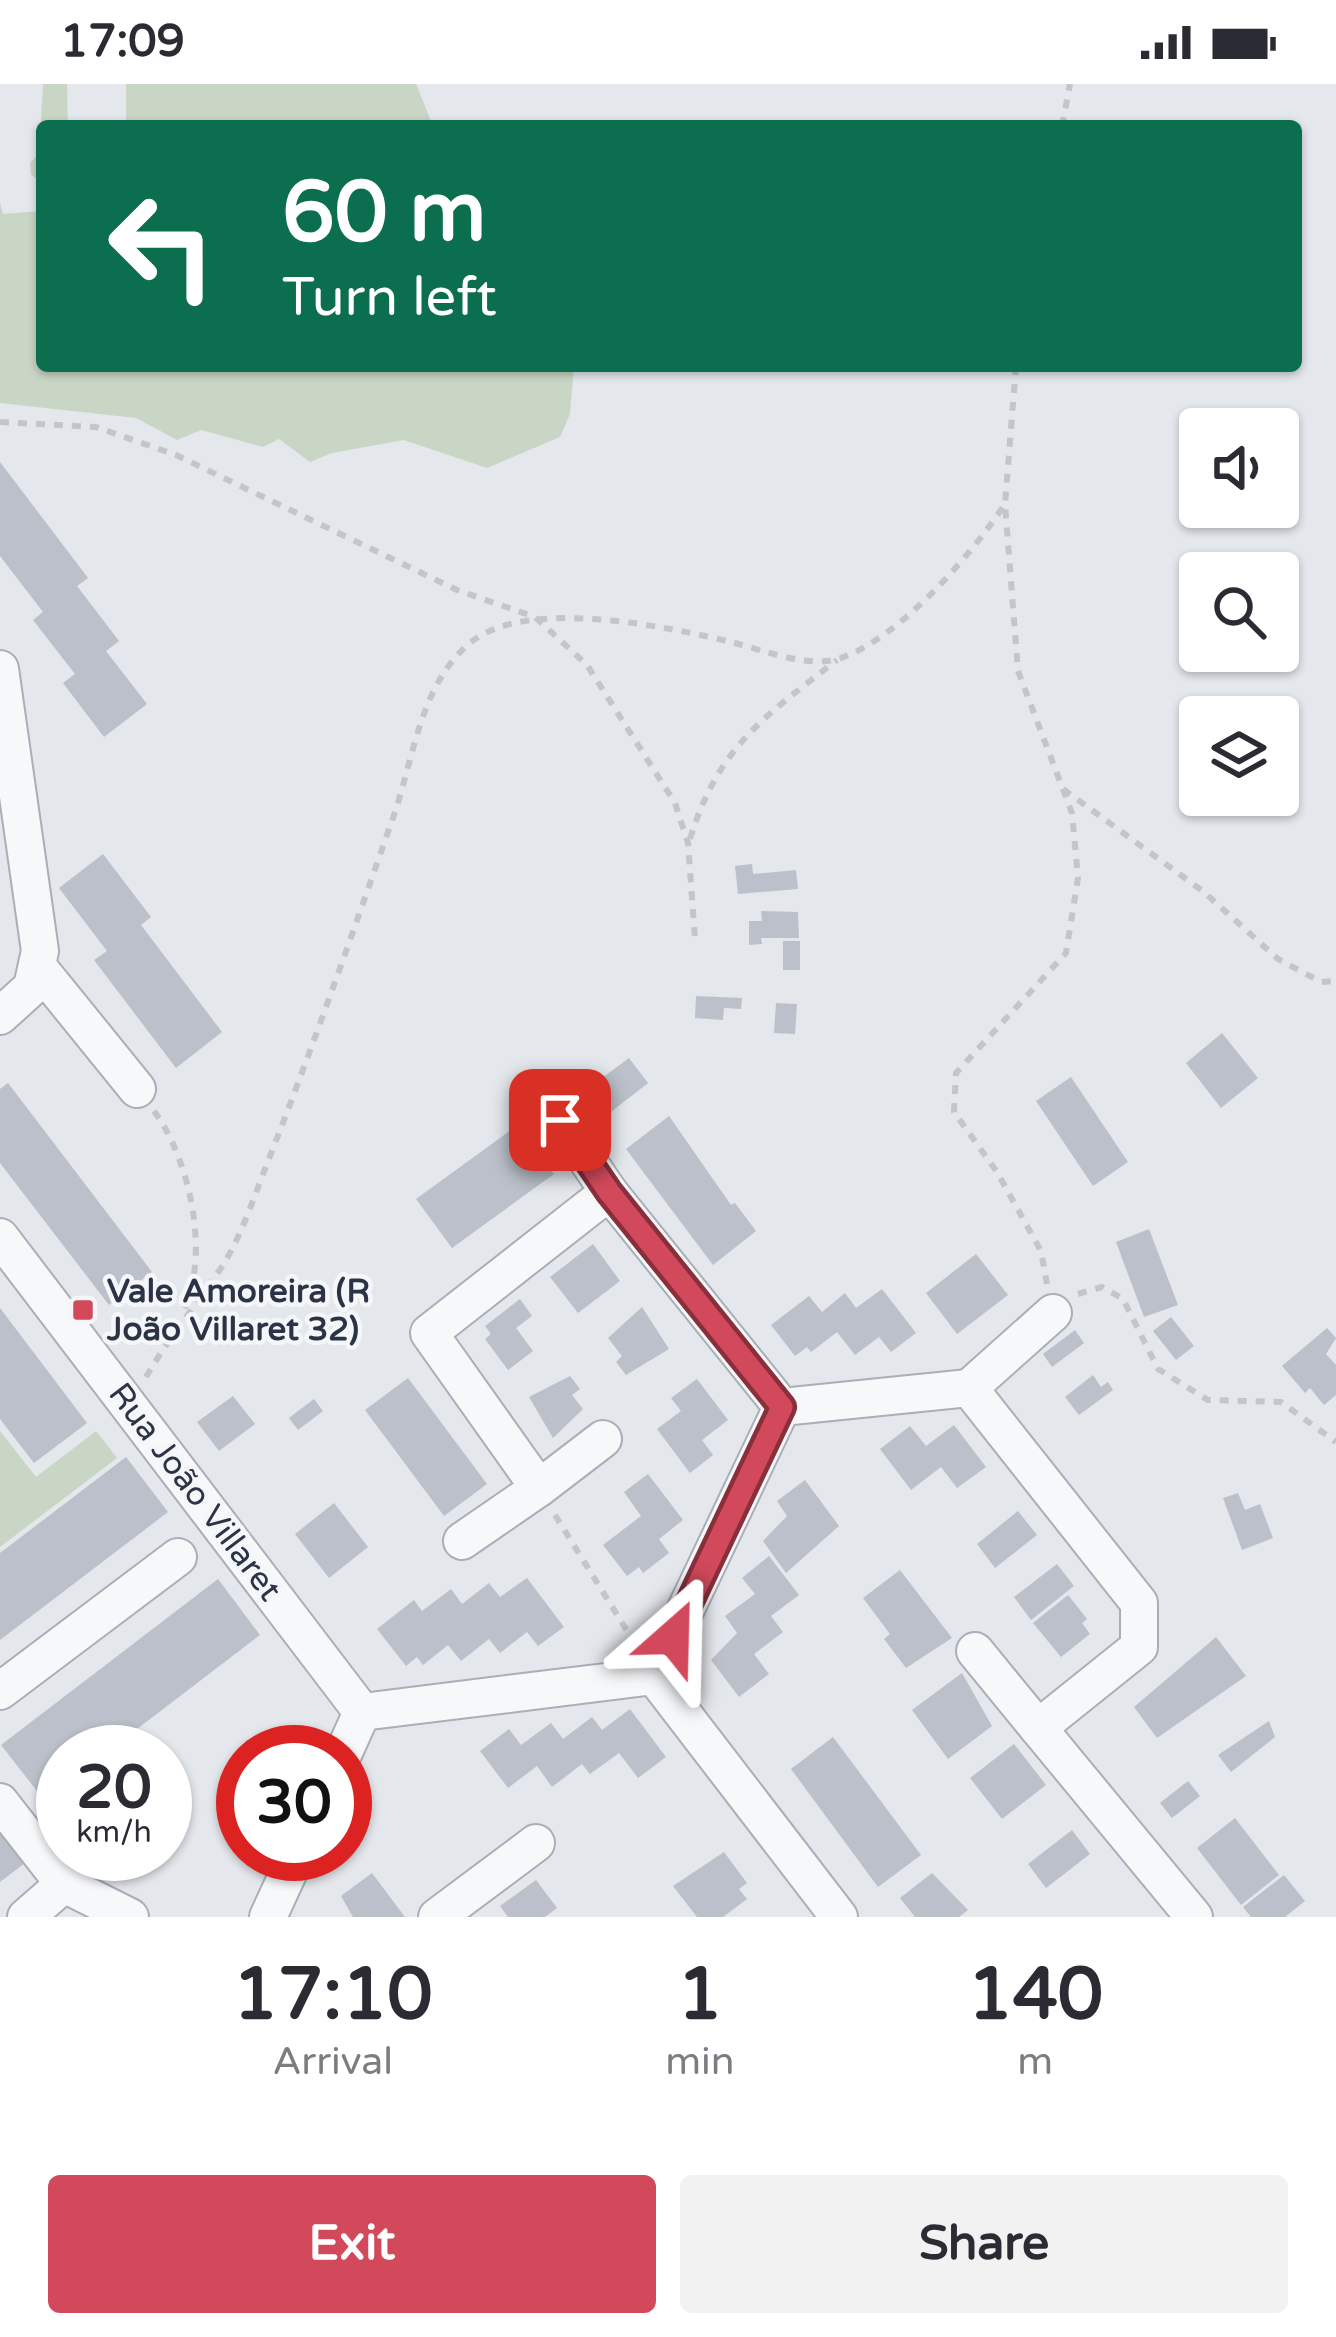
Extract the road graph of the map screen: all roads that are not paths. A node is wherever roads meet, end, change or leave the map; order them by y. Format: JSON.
{"nodes":[{"id":1,"x":0,"y":668,"type":"edge"},
{"id":2,"x":8,"y":770,"type":"edge"},
{"id":3,"x":39,"y":968,"type":"junction"},
{"id":4,"x":0,"y":1016,"type":"edge"},
{"id":5,"x":137,"y":1089,"type":"road end"},
{"id":6,"x":560,"y":1120,"type":"dead end"},
{"id":7,"x":609,"y":1192,"type":"junction"},
{"id":8,"x":0,"y":1237,"type":"edge"},
{"id":9,"x":1053,"y":1313,"type":"road end"},
{"id":10,"x":969,"y":1388,"type":"junction"},
{"id":11,"x":782,"y":1407,"type":"junction"},
{"id":12,"x":603,"y":1439,"type":"dead end"},
{"id":13,"x":539,"y":1488,"type":"junction"},
{"id":14,"x":462,"y":1541,"type":"dead end"},
{"id":15,"x":178,"y":1557,"type":"dead end"},
{"id":16,"x":974,"y":1651,"type":"dead end"},
{"id":17,"x":654,"y":1676,"type":"junction"},
{"id":18,"x":0,"y":1691,"type":"edge"},
{"id":19,"x":362,"y":1712,"type":"junction"},
{"id":20,"x":356,"y":1725,"type":"edge"},
{"id":21,"x":1038,"y":1728,"type":"junction"},
{"id":22,"x":0,"y":1802,"type":"edge"},
{"id":23,"x":536,"y":1843,"type":"dead end"},
{"id":24,"x":285,"y":1881,"type":"edge"},
{"id":25,"x":64,"y":1884,"type":"junction"},
{"id":26,"x":448,"y":1914,"type":"edge"},
{"id":27,"x":26,"y":1917,"type":"edge"},
{"id":28,"x":130,"y":1917,"type":"edge"},
{"id":29,"x":268,"y":1917,"type":"edge"},
{"id":30,"x":839,"y":1917,"type":"edge"},
{"id":31,"x":1194,"y":1917,"type":"edge"}],
"edges":[{"from":1,"to":2,"type":"street"},
{"from":2,"to":3,"type":"street"},
{"from":3,"to":4,"type":"street"},
{"from":3,"to":5,"type":"street"},
{"from":6,"to":7,"type":"street"},
{"from":7,"to":11,"type":"street"},
{"from":7,"to":13,"type":"street"},
{"from":8,"to":19,"type":"street","name":"Rua João Villaret"},
{"from":9,"to":10,"type":"street"},
{"from":10,"to":11,"type":"street"},
{"from":10,"to":21,"type":"street"},
{"from":11,"to":17,"type":"street"},
{"from":12,"to":13,"type":"street"},
{"from":13,"to":14,"type":"street"},
{"from":15,"to":18,"type":"street"},
{"from":16,"to":21,"type":"street"},
{"from":17,"to":19,"type":"street"},
{"from":17,"to":30,"type":"street"},
{"from":19,"to":20,"type":"street"},
{"from":21,"to":31,"type":"street"},
{"from":22,"to":25,"type":"street"},
{"from":23,"to":26,"type":"street"},
{"from":24,"to":29,"type":"street"},
{"from":25,"to":27,"type":"street"},
{"from":25,"to":28,"type":"street"}]}
